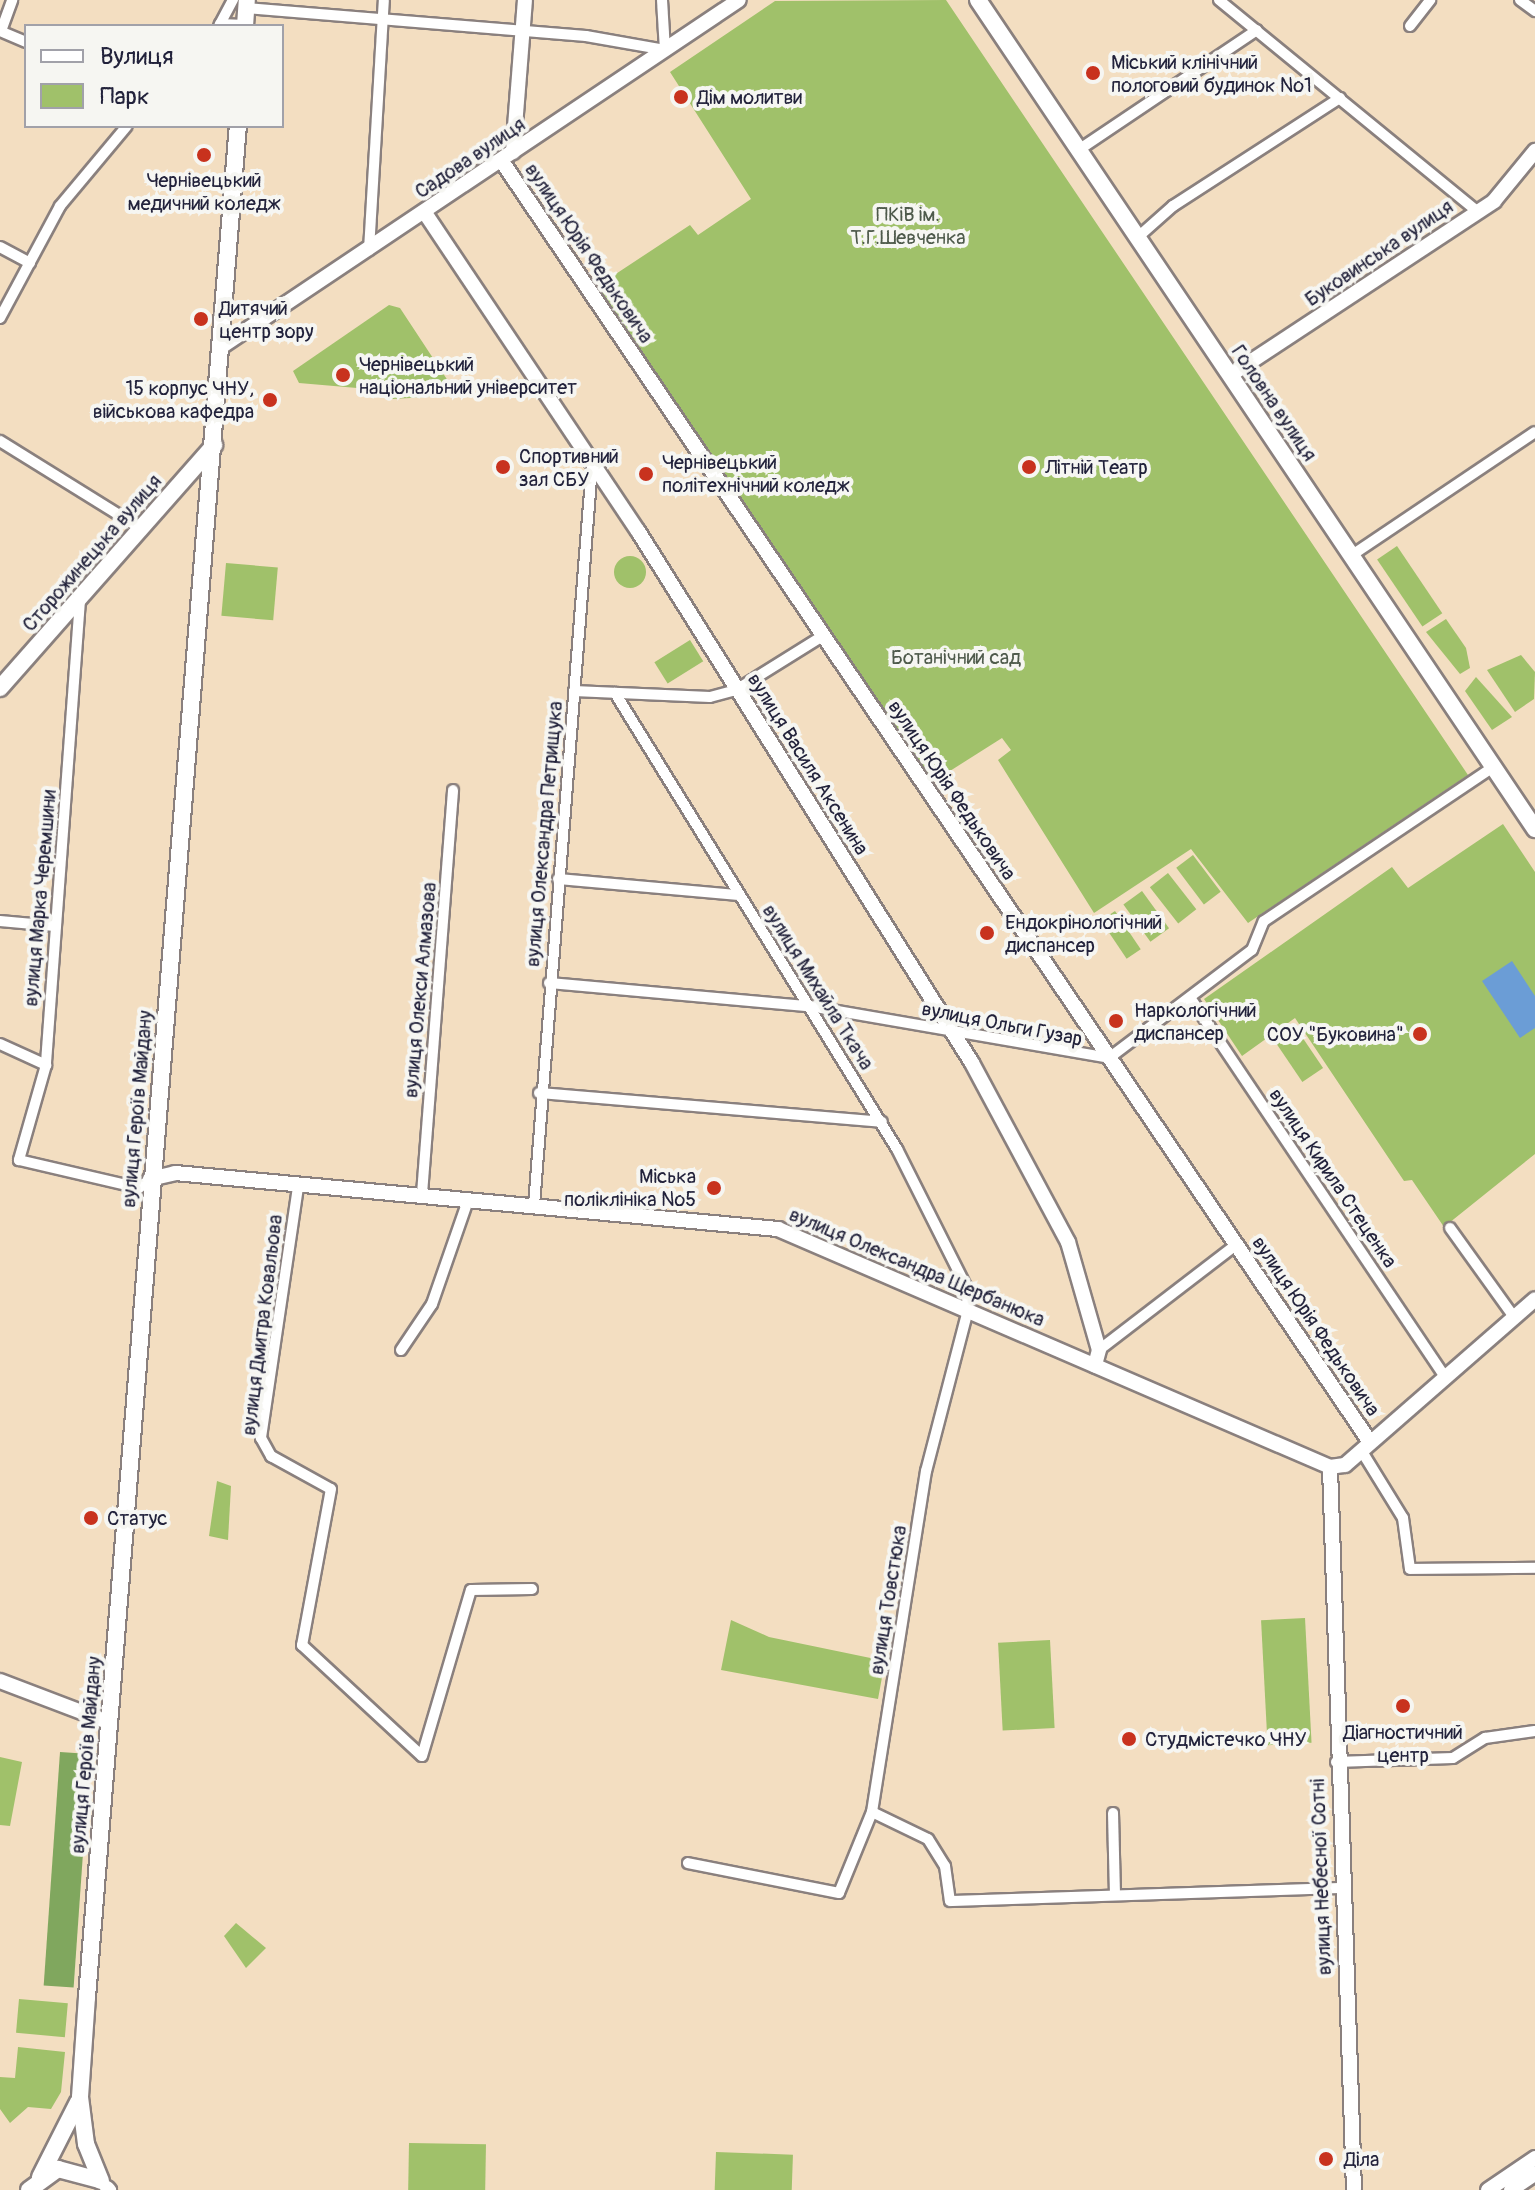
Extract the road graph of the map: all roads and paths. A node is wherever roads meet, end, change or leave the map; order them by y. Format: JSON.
{"nodes":[{"id":1,"x":12,"y":0,"type":"edge"},
{"id":2,"x":384,"y":0,"type":"edge"},
{"id":3,"x":525,"y":0,"type":"edge"},
{"id":4,"x":662,"y":0,"type":"edge"},
{"id":5,"x":739,"y":0,"type":"edge"},
{"id":6,"x":978,"y":0,"type":"edge"},
{"id":7,"x":1219,"y":0,"type":"edge"},
{"id":8,"x":1430,"y":0,"type":"edge"},
{"id":9,"x":1520,"y":0,"type":"edge"},
{"id":10,"x":1535,"y":11,"type":"edge"},
{"id":11,"x":243,"y":12,"type":"edge"},
{"id":12,"x":383,"y":20,"type":"junction"},
{"id":13,"x":222,"y":24,"type":"edge"},
{"id":14,"x":222,"y":24,"type":"edge"},
{"id":15,"x":1410,"y":26,"type":"dead end"},
{"id":16,"x":1257,"y":30,"type":"junction"},
{"id":17,"x":0,"y":31,"type":"edge"},
{"id":18,"x":522,"y":31,"type":"junction"},
{"id":19,"x":24,"y":41,"type":"edge"},
{"id":20,"x":665,"y":50,"type":"junction"},
{"id":21,"x":1340,"y":98,"type":"junction"},
{"id":22,"x":125,"y":128,"type":"edge"},
{"id":23,"x":238,"y":128,"type":"edge"},
{"id":24,"x":1080,"y":149,"type":"junction"},
{"id":25,"x":1535,"y":151,"type":"edge"},
{"id":26,"x":507,"y":156,"type":"junction"},
{"id":27,"x":1477,"y":211,"type":"junction"},
{"id":28,"x":425,"y":213,"type":"junction"},
{"id":29,"x":1138,"y":237,"type":"junction"},
{"id":30,"x":0,"y":247,"type":"edge"},
{"id":31,"x":369,"y":250,"type":"junction"},
{"id":32,"x":30,"y":263,"type":"junction"},
{"id":33,"x":0,"y":318,"type":"edge"},
{"id":34,"x":221,"y":347,"type":"junction"},
{"id":35,"x":1232,"y":374,"type":"junction"},
{"id":36,"x":1535,"y":432,"type":"edge"},
{"id":37,"x":0,"y":441,"type":"edge"},
{"id":38,"x":214,"y":445,"type":"junction"},
{"id":39,"x":592,"y":466,"type":"junction"},
{"id":40,"x":142,"y":529,"type":"junction"},
{"id":41,"x":1352,"y":555,"type":"junction"},
{"id":42,"x":80,"y":600,"type":"junction"},
{"id":43,"x":824,"y":635,"type":"junction"},
{"id":44,"x":3,"y":679,"type":"edge"},
{"id":45,"x":736,"y":690,"type":"junction"},
{"id":46,"x":574,"y":691,"type":"junction"},
{"id":47,"x":615,"y":693,"type":"junction"},
{"id":48,"x":1492,"y":768,"type":"junction"},
{"id":49,"x":453,"y":790,"type":"dead end"},
{"id":50,"x":1535,"y":829,"type":"edge"},
{"id":51,"x":558,"y":879,"type":"junction"},
{"id":52,"x":739,"y":895,"type":"junction"},
{"id":53,"x":0,"y":921,"type":"edge"},
{"id":54,"x":55,"y":926,"type":"junction"},
{"id":55,"x":549,"y":983,"type":"junction"},
{"id":56,"x":1191,"y":999,"type":"junction"},
{"id":57,"x":809,"y":1006,"type":"junction"},
{"id":58,"x":954,"y":1034,"type":"junction"},
{"id":59,"x":0,"y":1044,"type":"edge"},
{"id":60,"x":1109,"y":1058,"type":"junction"},
{"id":61,"x":46,"y":1065,"type":"junction"},
{"id":62,"x":539,"y":1093,"type":"junction"},
{"id":63,"x":882,"y":1122,"type":"junction"},
{"id":64,"x":150,"y":1179,"type":"junction"},
{"id":65,"x":298,"y":1187,"type":"junction"},
{"id":66,"x":422,"y":1194,"type":"junction"},
{"id":67,"x":469,"y":1198,"type":"junction"},
{"id":68,"x":534,"y":1205,"type":"junction"},
{"id":69,"x":1450,"y":1228,"type":"dead end"},
{"id":70,"x":1237,"y":1244,"type":"junction"},
{"id":71,"x":1535,"y":1299,"type":"edge"},
{"id":72,"x":968,"y":1310,"type":"junction"},
{"id":73,"x":1514,"y":1317,"type":"junction"},
{"id":74,"x":401,"y":1350,"type":"dead end"},
{"id":75,"x":1097,"y":1357,"type":"junction"},
{"id":76,"x":1445,"y":1377,"type":"junction"},
{"id":77,"x":1366,"y":1446,"type":"junction"},
{"id":78,"x":1330,"y":1467,"type":"junction"},
{"id":79,"x":1535,"y":1568,"type":"edge"},
{"id":80,"x":532,"y":1589,"type":"dead end"},
{"id":81,"x":0,"y":1681,"type":"edge"},
{"id":82,"x":108,"y":1722,"type":"junction"},
{"id":83,"x":1535,"y":1731,"type":"edge"},
{"id":84,"x":1336,"y":1762,"type":"junction"},
{"id":85,"x":872,"y":1812,"type":"junction"},
{"id":86,"x":1113,"y":1813,"type":"dead end"},
{"id":87,"x":688,"y":1863,"type":"dead end"},
{"id":88,"x":1342,"y":1888,"type":"junction"},
{"id":89,"x":1115,"y":1895,"type":"junction"},
{"id":90,"x":80,"y":2097,"type":"junction"},
{"id":91,"x":1535,"y":2158,"type":"edge"},
{"id":92,"x":1535,"y":2174,"type":"edge"},
{"id":93,"x":30,"y":2186,"type":"edge"},
{"id":94,"x":106,"y":2187,"type":"edge"},
{"id":95,"x":1354,"y":2190,"type":"edge"},
{"id":96,"x":1488,"y":2190,"type":"edge"},
{"id":97,"x":1511,"y":2190,"type":"edge"}],
"edges":[{"from":1,"to":17,"type":"street"},
{"from":2,"to":12,"type":"street"},
{"from":3,"to":18,"type":"street"},
{"from":4,"to":20,"type":"street"},
{"from":5,"to":20,"type":"street","name":"Садова вулиця"},
{"from":6,"to":24,"type":"main road","name":"Головна вулиця"},
{"from":7,"to":16,"type":"street"},
{"from":8,"to":15,"type":"street"},
{"from":9,"to":10,"type":"street"},
{"from":11,"to":12,"type":"street"},
{"from":11,"to":13,"type":"street"},
{"from":11,"to":14,"type":"street"},
{"from":12,"to":18,"type":"street"},
{"from":12,"to":31,"type":"street"},
{"from":16,"to":21,"type":"street"},
{"from":16,"to":24,"type":"street"},
{"from":17,"to":19,"type":"street"},
{"from":18,"to":20,"type":"street"},
{"from":18,"to":26,"type":"street"},
{"from":20,"to":26,"type":"street","name":"Садова вулиця"},
{"from":21,"to":27,"type":"street"},
{"from":21,"to":29,"type":"street"},
{"from":22,"to":32,"type":"street"},
{"from":23,"to":34,"type":"main road","name":"вулиця Героїв Майдану"},
{"from":24,"to":29,"type":"main road","name":"Головна вулиця"},
{"from":25,"to":27,"type":"street","name":"Буковинська вулиця"},
{"from":26,"to":28,"type":"street","name":"Садова вулиця"},
{"from":26,"to":43,"type":"street","name":"вулиця Юрія Федьковича"},
{"from":27,"to":35,"type":"street","name":"Буковинська вулиця"},
{"from":28,"to":31,"type":"street","name":"Садова вулиця"},
{"from":28,"to":39,"type":"street","name":"вулиця Василя Аксенина"},
{"from":29,"to":35,"type":"main road","name":"Головна вулиця"},
{"from":30,"to":32,"type":"street"},
{"from":31,"to":34,"type":"street","name":"Садова вулиця"},
{"from":32,"to":33,"type":"street"},
{"from":34,"to":38,"type":"main road","name":"вулиця Героїв Майдану"},
{"from":35,"to":41,"type":"main road","name":"Головна вулиця"},
{"from":36,"to":41,"type":"street"},
{"from":37,"to":40,"type":"street"},
{"from":38,"to":40,"type":"main road","name":"Сторожинецька вулиця"},
{"from":38,"to":64,"type":"main road","name":"вулиця Героїв Майдану"},
{"from":39,"to":45,"type":"street","name":"вулиця Василя Аксенина"},
{"from":39,"to":46,"type":"street","name":"вулиця Олександра Петрищука"},
{"from":40,"to":42,"type":"main road","name":"Сторожинецька вулиця"},
{"from":41,"to":48,"type":"main road","name":"Головна вулиця"},
{"from":42,"to":44,"type":"main road","name":"Сторожинецька вулиця"},
{"from":42,"to":54,"type":"street","name":"вулиця Марка Черемшини"},
{"from":43,"to":45,"type":"street"},
{"from":43,"to":60,"type":"street","name":"вулиця Юрія Федьковича"},
{"from":45,"to":47,"type":"street"},
{"from":45,"to":58,"type":"street","name":"вулиця Василя Аксенина"},
{"from":46,"to":47,"type":"street"},
{"from":46,"to":51,"type":"street","name":"вулиця Олександра Петрищука"},
{"from":47,"to":52,"type":"street","name":"вулиця Михайла Ткача"},
{"from":48,"to":50,"type":"main road","name":"Головна вулиця"},
{"from":48,"to":56,"type":"street","name":"вулиця Ольги Гузар"},
{"from":49,"to":66,"type":"street","name":"вулиця Олекси Алмазова"},
{"from":51,"to":52,"type":"street"},
{"from":51,"to":55,"type":"street","name":"вулиця Олександра Петрищука"},
{"from":52,"to":57,"type":"street","name":"вулиця Михайла Ткача"},
{"from":53,"to":54,"type":"street"},
{"from":54,"to":61,"type":"street","name":"вулиця Марка Черемшини"},
{"from":55,"to":57,"type":"street","name":"вулиця Ольги Гузар"},
{"from":55,"to":62,"type":"street","name":"вулиця Олександра Петрищука"},
{"from":56,"to":60,"type":"street","name":"вулиця Ольги Гузар"},
{"from":56,"to":76,"type":"street","name":"вулиця Кирила Стеценка"},
{"from":57,"to":58,"type":"street","name":"вулиця Ольги Гузар"},
{"from":57,"to":63,"type":"street","name":"вулиця Михайла Ткача"},
{"from":58,"to":60,"type":"street","name":"вулиця Ольги Гузар"},
{"from":58,"to":75,"type":"street","name":"вулиця Василя Аксенина"},
{"from":59,"to":61,"type":"street"},
{"from":60,"to":70,"type":"street","name":"вулиця Юрія Федьковича"},
{"from":61,"to":64,"type":"street","name":"вулиця Марка Черемшини"},
{"from":62,"to":63,"type":"street"},
{"from":62,"to":68,"type":"street","name":"вулиця Олександра Петрищука"},
{"from":63,"to":72,"type":"street","name":"вулиця Михайла Ткача"},
{"from":64,"to":65,"type":"street","name":"вулиця Олександра Щербанюка"},
{"from":64,"to":82,"type":"main road","name":"вулиця Героїв Майдану"},
{"from":65,"to":66,"type":"street","name":"вулиця Олександра Щербанюка"},
{"from":65,"to":80,"type":"street","name":"вулиця Дмитра Ковальова"},
{"from":66,"to":67,"type":"street","name":"вулиця Олександра Щербанюка"},
{"from":67,"to":68,"type":"street","name":"вулиця Олександра Щербанюка"},
{"from":67,"to":74,"type":"street"},
{"from":68,"to":72,"type":"street","name":"вулиця Олександра Щербанюка"},
{"from":69,"to":73,"type":"street"},
{"from":70,"to":75,"type":"street"},
{"from":70,"to":77,"type":"street","name":"вулиця Юрія Федьковича"},
{"from":71,"to":73,"type":"street"},
{"from":72,"to":75,"type":"street","name":"вулиця Олександра Щербанюка"},
{"from":72,"to":85,"type":"street","name":"вулиця Товстюка"},
{"from":73,"to":76,"type":"street"},
{"from":75,"to":78,"type":"street","name":"вулиця Олександра Щербанюка"},
{"from":76,"to":77,"type":"street"},
{"from":77,"to":78,"type":"street"},
{"from":77,"to":79,"type":"street"},
{"from":78,"to":84,"type":"street","name":"вулиця Небесної Сотні"},
{"from":81,"to":82,"type":"street"},
{"from":82,"to":90,"type":"main road","name":"вулиця Героїв Майдану"},
{"from":83,"to":84,"type":"street"},
{"from":84,"to":88,"type":"street","name":"вулиця Небесної Сотні"},
{"from":85,"to":87,"type":"street","name":"вулиця Товстюка"},
{"from":85,"to":89,"type":"street"},
{"from":86,"to":89,"type":"street"},
{"from":88,"to":89,"type":"street"},
{"from":88,"to":95,"type":"street","name":"вулиця Небесної Сотні"},
{"from":90,"to":93,"type":"main road"},
{"from":90,"to":94,"type":"main road"},
{"from":91,"to":96,"type":"street"},
{"from":92,"to":97,"type":"street"},
{"from":93,"to":94,"type":"main road"}]}
